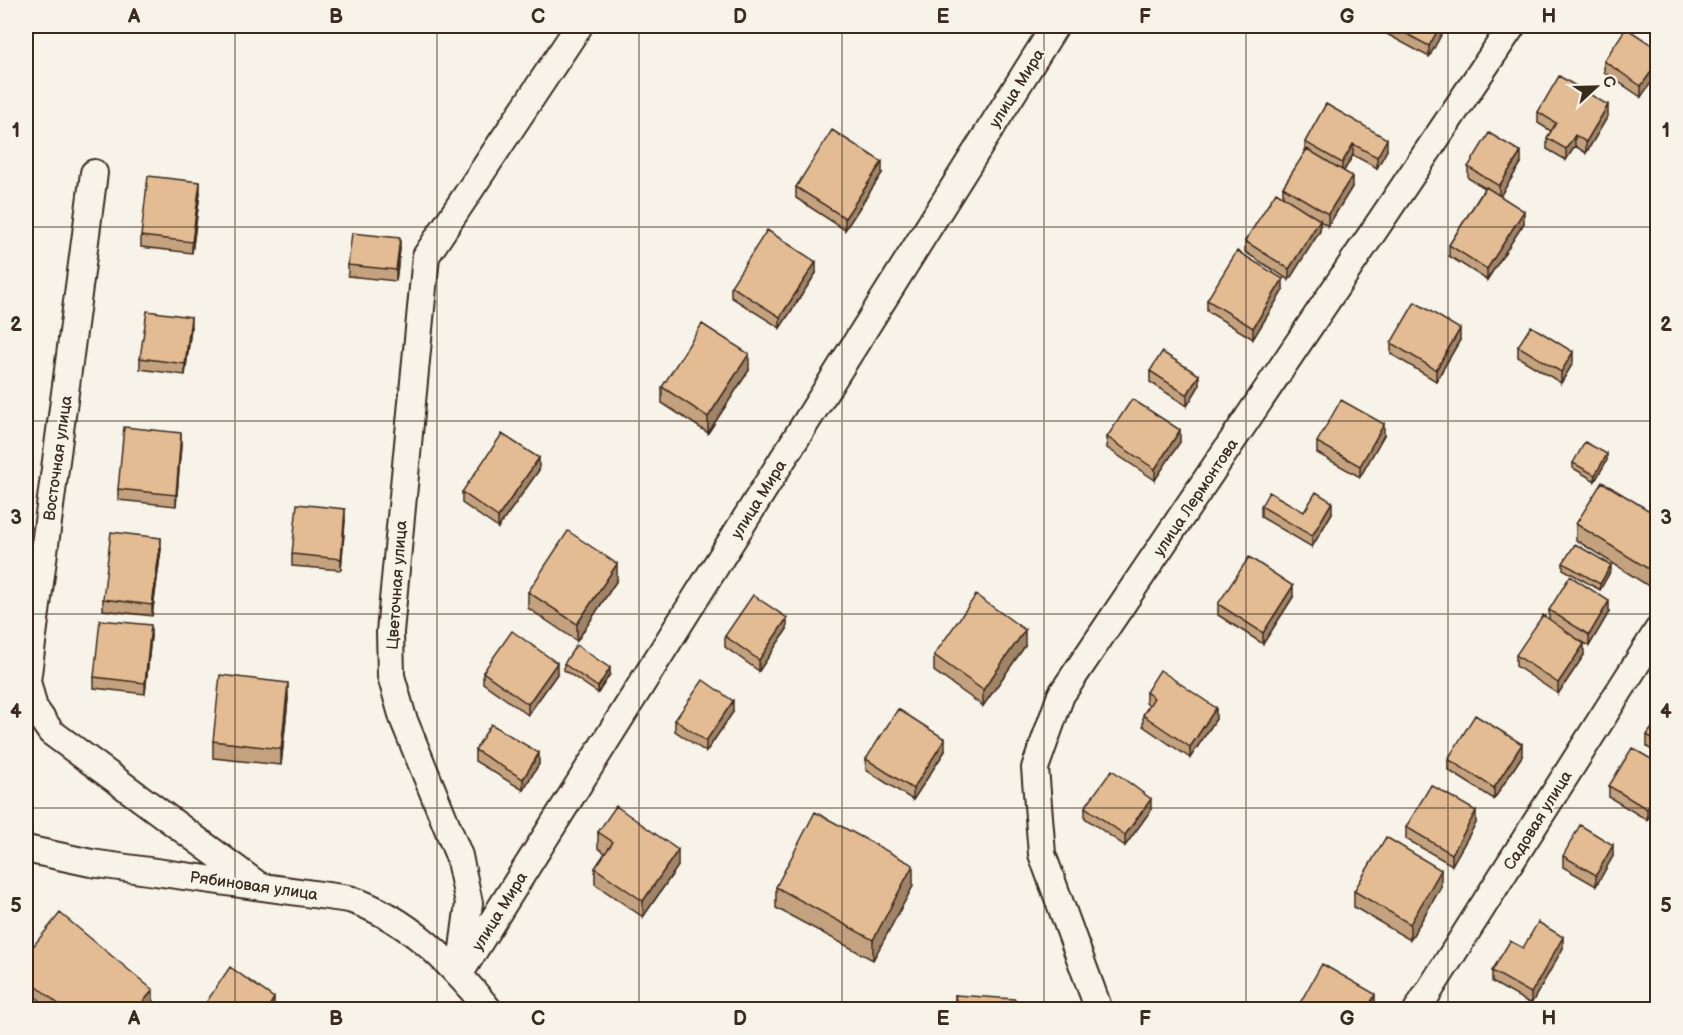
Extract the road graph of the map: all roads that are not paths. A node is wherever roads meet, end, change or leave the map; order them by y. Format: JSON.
{"nodes":[{"id":1,"x":579,"y":26,"type":"edge"},
{"id":2,"x":1055,"y":26,"type":"edge"},
{"id":3,"x":1512,"y":26,"type":"edge"},
{"id":4,"x":94,"y":173,"type":"dead end"},
{"id":5,"x":1658,"y":630,"type":"edge"},
{"id":6,"x":26,"y":849,"type":"edge"},
{"id":7,"x":258,"y":885,"type":"junction"},
{"id":8,"x":460,"y":973,"type":"junction"},
{"id":9,"x":489,"y":1010,"type":"edge"},
{"id":10,"x":1099,"y":1010,"type":"edge"},
{"id":11,"x":1418,"y":1010,"type":"edge"}],
"edges":[{"from":1,"to":8,"type":"street","name":"Цветочная улица"},
{"from":2,"to":8,"type":"street","name":"улица Мира"},
{"from":3,"to":10,"type":"street","name":"улица Лермонтова"},
{"from":4,"to":7,"type":"street","name":"Восточная улица"},
{"from":5,"to":11,"type":"street","name":"Садовая улица"},
{"from":6,"to":7,"type":"street","name":"Рябиновая улица"},
{"from":7,"to":8,"type":"street","name":"Рябиновая улица"},
{"from":8,"to":9,"type":"street","name":"Рябиновая улица"}]}
